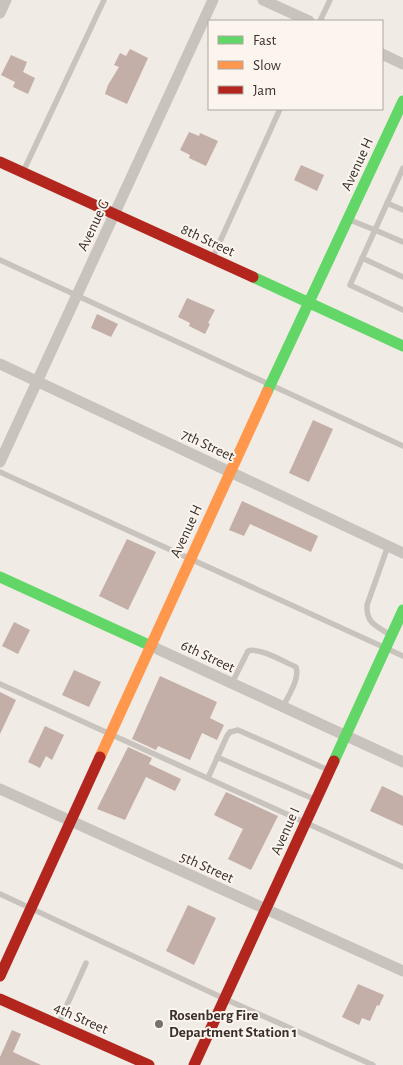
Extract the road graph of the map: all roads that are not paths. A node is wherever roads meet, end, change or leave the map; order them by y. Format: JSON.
{"nodes":[{"id":1,"x":6,"y":0,"type":"edge"},
{"id":2,"x":104,"y":0,"type":"edge"},
{"id":3,"x":213,"y":0,"type":"edge"},
{"id":4,"x":263,"y":0,"type":"edge"},
{"id":5,"x":330,"y":0,"type":"edge"},
{"id":6,"x":0,"y":14,"type":"edge"},
{"id":7,"x":307,"y":20,"type":"edge"},
{"id":8,"x":320,"y":20,"type":"edge"},
{"id":9,"x":383,"y":54,"type":"edge"},
{"id":10,"x":403,"y":64,"type":"edge"},
{"id":11,"x":402,"y":107,"type":"edge"},
{"id":12,"x":280,"y":110,"type":"edge"},
{"id":13,"x":0,"y":162,"type":"edge"},
{"id":14,"x":403,"y":168,"type":"edge"},
{"id":15,"x":23,"y":172,"type":"junction"},
{"id":16,"x":401,"y":176,"type":"edge"},
{"id":17,"x":387,"y":203,"type":"junction"},
{"id":18,"x":403,"y":210,"type":"edge"},
{"id":19,"x":114,"y":214,"type":"junction"},
{"id":20,"x":348,"y":219,"type":"junction"},
{"id":21,"x":374,"y":230,"type":"junction"},
{"id":22,"x":403,"y":242,"type":"edge"},
{"id":23,"x":362,"y":258,"type":"junction"},
{"id":24,"x":212,"y":259,"type":"junction"},
{"id":25,"x":0,"y":260,"type":"edge"},
{"id":26,"x":403,"y":277,"type":"edge"},
{"id":27,"x":77,"y":295,"type":"junction"},
{"id":28,"x":309,"y":303,"type":"junction"},
{"id":29,"x":403,"y":310,"type":"edge"},
{"id":30,"x":403,"y":345,"type":"edge"},
{"id":31,"x":0,"y":364,"type":"edge"},
{"id":32,"x":37,"y":381,"type":"junction"},
{"id":33,"x":270,"y":386,"type":"junction"},
{"id":34,"x":403,"y":446,"type":"edge"},
{"id":35,"x":0,"y":462,"type":"edge"},
{"id":36,"x":0,"y":472,"type":"edge"},
{"id":37,"x":230,"y":472,"type":"junction"},
{"id":38,"x":388,"y":546,"type":"junction"},
{"id":39,"x":403,"y":553,"type":"edge"},
{"id":40,"x":190,"y":558,"type":"junction"},
{"id":41,"x":0,"y":577,"type":"edge"},
{"id":42,"x":403,"y":610,"type":"edge"},
{"id":43,"x":391,"y":636,"type":"junction"},
{"id":44,"x":151,"y":646,"type":"junction"},
{"id":45,"x":386,"y":648,"type":"junction"},
{"id":46,"x":403,"y":656,"type":"edge"},
{"id":47,"x":232,"y":683,"type":"junction"},
{"id":48,"x":0,"y":684,"type":"edge"},
{"id":49,"x":283,"y":707,"type":"junction"},
{"id":50,"x":111,"y":734,"type":"junction"},
{"id":51,"x":346,"y":736,"type":"junction"},
{"id":52,"x":218,"y":758,"type":"junction"},
{"id":53,"x":403,"y":762,"type":"edge"},
{"id":54,"x":330,"y":770,"type":"junction"},
{"id":55,"x":208,"y":778,"type":"junction"},
{"id":56,"x":0,"y":789,"type":"edge"},
{"id":57,"x":316,"y":800,"type":"junction"},
{"id":58,"x":70,"y":822,"type":"junction"},
{"id":59,"x":305,"y":823,"type":"junction"},
{"id":60,"x":403,"y":867,"type":"edge"},
{"id":61,"x":0,"y":894,"type":"edge"},
{"id":62,"x":31,"y":908,"type":"junction"},
{"id":63,"x":266,"y":910,"type":"junction"},
{"id":64,"x":86,"y":963,"type":"dead end"},
{"id":65,"x":403,"y":971,"type":"edge"},
{"id":66,"x":0,"y":976,"type":"edge"},
{"id":67,"x":0,"y":999,"type":"edge"},
{"id":68,"x":225,"y":999,"type":"junction"},
{"id":69,"x":58,"y":1025,"type":"junction"},
{"id":70,"x":149,"y":1065,"type":"edge"},
{"id":71,"x":194,"y":1065,"type":"edge"},
{"id":72,"x":373,"y":1065,"type":"edge"}],
"edges":[{"from":1,"to":6,"type":"street"},
{"from":2,"to":15,"type":"lane"},
{"from":3,"to":19,"type":"street","name":"Avenue G"},
{"from":4,"to":7,"type":"street"},
{"from":5,"to":8,"type":"lane"},
{"from":9,"to":10,"type":"street"},
{"from":11,"to":20,"type":"main road","name":"Avenue H"},
{"from":12,"to":24,"type":"lane"},
{"from":13,"to":15,"type":"main road","name":"8th Street"},
{"from":14,"to":16,"type":"lane"},
{"from":15,"to":19,"type":"main road","name":"8th Street"},
{"from":16,"to":17,"type":"lane"},
{"from":17,"to":18,"type":"lane"},
{"from":17,"to":21,"type":"lane"},
{"from":19,"to":24,"type":"main road","name":"8th Street"},
{"from":19,"to":27,"type":"street","name":"Avenue G"},
{"from":20,"to":21,"type":"lane"},
{"from":20,"to":28,"type":"main road","name":"Avenue H"},
{"from":21,"to":22,"type":"lane"},
{"from":21,"to":23,"type":"lane"},
{"from":23,"to":26,"type":"lane"},
{"from":23,"to":29,"type":"lane"},
{"from":24,"to":28,"type":"main road","name":"8th Street"},
{"from":25,"to":27,"type":"lane"},
{"from":27,"to":32,"type":"street","name":"Avenue G"},
{"from":27,"to":33,"type":"lane"},
{"from":28,"to":30,"type":"main road","name":"8th Street"},
{"from":28,"to":33,"type":"main road","name":"Avenue H"},
{"from":31,"to":32,"type":"street","name":"7th Street"},
{"from":32,"to":35,"type":"street","name":"Avenue G"},
{"from":32,"to":37,"type":"street","name":"7th Street"},
{"from":33,"to":34,"type":"lane"},
{"from":33,"to":37,"type":"main road","name":"Avenue H"},
{"from":36,"to":40,"type":"lane"},
{"from":37,"to":38,"type":"street","name":"7th Street"},
{"from":37,"to":40,"type":"main road","name":"Avenue H"},
{"from":38,"to":39,"type":"street","name":"7th Street"},
{"from":38,"to":43,"type":"lane"},
{"from":40,"to":44,"type":"main road","name":"Avenue H"},
{"from":40,"to":45,"type":"lane"},
{"from":41,"to":44,"type":"main road","name":"6th Street"},
{"from":42,"to":43,"type":"main road","name":"Avenue I"},
{"from":43,"to":45,"type":"main road","name":"Avenue I"},
{"from":44,"to":47,"type":"street","name":"6th Street"},
{"from":44,"to":50,"type":"main road","name":"Avenue H"},
{"from":45,"to":46,"type":"lane"},
{"from":45,"to":51,"type":"main road","name":"Avenue I"},
{"from":47,"to":49,"type":"street","name":"6th Street"},
{"from":47,"to":49,"type":"lane"},
{"from":48,"to":50,"type":"lane"},
{"from":49,"to":51,"type":"street","name":"6th Street"},
{"from":50,"to":55,"type":"lane"},
{"from":50,"to":58,"type":"main road","name":"Avenue H"},
{"from":51,"to":53,"type":"street","name":"6th Street"},
{"from":51,"to":54,"type":"main road","name":"Avenue I"},
{"from":52,"to":54,"type":"lane"},
{"from":52,"to":55,"type":"lane"},
{"from":52,"to":57,"type":"lane"},
{"from":54,"to":57,"type":"main road","name":"Avenue I"},
{"from":55,"to":59,"type":"lane"},
{"from":56,"to":58,"type":"street","name":"5th Street"},
{"from":57,"to":59,"type":"main road","name":"Avenue I"},
{"from":58,"to":62,"type":"main road","name":"Avenue H"},
{"from":58,"to":63,"type":"street","name":"5th Street"},
{"from":59,"to":60,"type":"lane"},
{"from":59,"to":63,"type":"main road","name":"Avenue I"},
{"from":61,"to":62,"type":"lane"},
{"from":62,"to":66,"type":"main road","name":"Avenue H"},
{"from":62,"to":68,"type":"lane"},
{"from":63,"to":65,"type":"street","name":"5th Street"},
{"from":63,"to":68,"type":"main road","name":"Avenue I"},
{"from":64,"to":69,"type":"lane"},
{"from":67,"to":69,"type":"main road","name":"4th Street"},
{"from":68,"to":71,"type":"main road","name":"Avenue I"},
{"from":68,"to":72,"type":"lane"},
{"from":69,"to":70,"type":"main road","name":"4th Street"}]}
